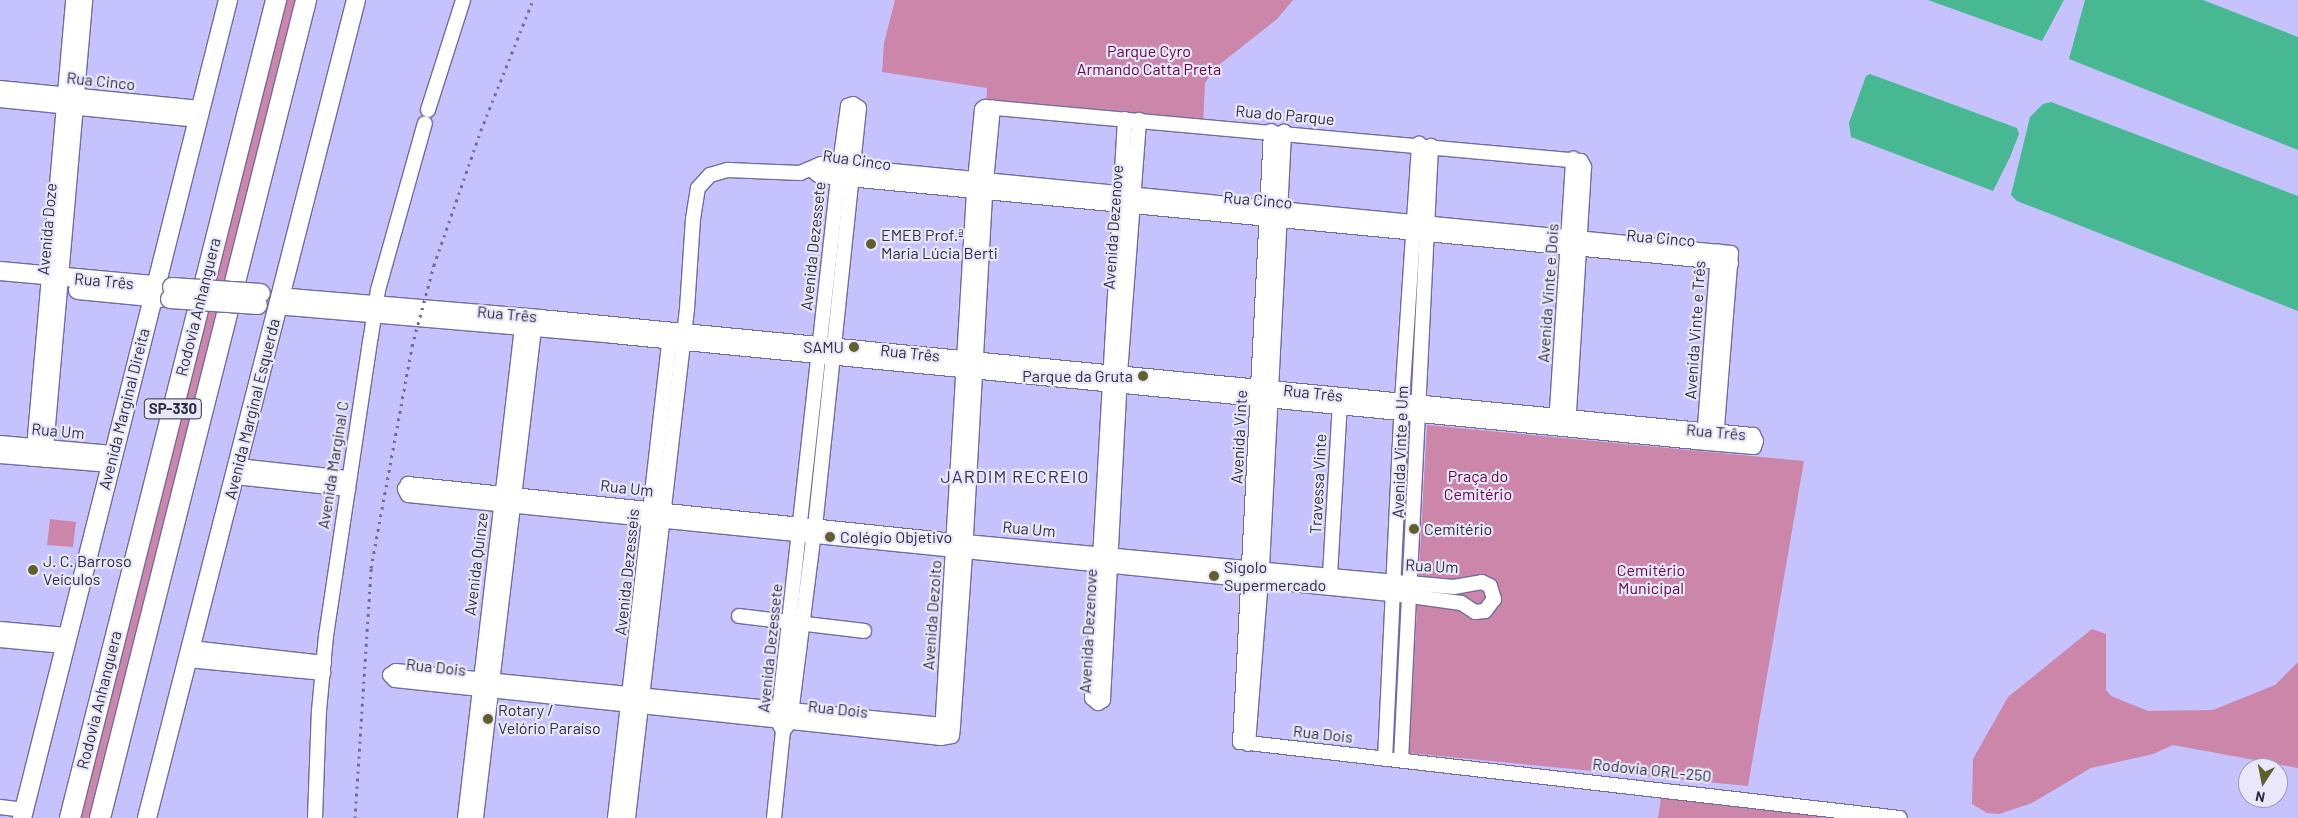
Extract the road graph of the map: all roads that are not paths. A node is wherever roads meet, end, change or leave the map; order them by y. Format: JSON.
{"nodes":[{"id":1,"x":73,"y":0,"type":"edge"},
{"id":2,"x":85,"y":0,"type":"edge"},
{"id":3,"x":228,"y":0,"type":"edge"},
{"id":4,"x":276,"y":0,"type":"edge"},
{"id":5,"x":306,"y":0,"type":"edge"},
{"id":6,"x":356,"y":0,"type":"edge"},
{"id":7,"x":463,"y":0,"type":"edge"},
{"id":8,"x":0,"y":88,"type":"edge"},
{"id":9,"x":0,"y":100,"type":"edge"},
{"id":10,"x":71,"y":101,"type":"junction"},
{"id":11,"x":989,"y":107,"type":"joint"},
{"id":12,"x":198,"y":114,"type":"junction"},
{"id":13,"x":1132,"y":119,"type":"junction"},
{"id":14,"x":1277,"y":132,"type":"junction"},
{"id":15,"x":1425,"y":145,"type":"junction"},
{"id":16,"x":1577,"y":160,"type":"joint"},
{"id":17,"x":845,"y":173,"type":"junction"},
{"id":18,"x":980,"y":186,"type":"junction"},
{"id":19,"x":1125,"y":199,"type":"junction"},
{"id":20,"x":1273,"y":213,"type":"junction"},
{"id":21,"x":1420,"y":227,"type":"junction"},
{"id":22,"x":1574,"y":242,"type":"junction"},
{"id":23,"x":1725,"y":257,"type":"joint"},
{"id":24,"x":0,"y":271,"type":"edge"},
{"id":25,"x":55,"y":282,"type":"junction"},
{"id":26,"x":0,"y":283,"type":"edge"},
{"id":27,"x":162,"y":292,"type":"junction"},
{"id":28,"x":278,"y":301,"type":"junction"},
{"id":29,"x":375,"y":308,"type":"junction"},
{"id":30,"x":528,"y":322,"type":"junction"},
{"id":31,"x":676,"y":336,"type":"junction"},
{"id":32,"x":826,"y":351,"type":"junction"},
{"id":33,"x":970,"y":365,"type":"junction"},
{"id":34,"x":1114,"y":380,"type":"junction"},
{"id":35,"x":1265,"y":394,"type":"junction"},
{"id":36,"x":1340,"y":402,"type":"junction"},
{"id":37,"x":1402,"y":408,"type":"junction"},
{"id":38,"x":1419,"y":409,"type":"junction"},
{"id":39,"x":1563,"y":423,"type":"junction"},
{"id":40,"x":1710,"y":437,"type":"joint"},
{"id":41,"x":0,"y":443,"type":"edge"},
{"id":42,"x":40,"y":453,"type":"junction"},
{"id":43,"x":0,"y":456,"type":"edge"},
{"id":44,"x":112,"y":459,"type":"junction"},
{"id":45,"x":237,"y":472,"type":"junction"},
{"id":46,"x":348,"y":483,"type":"junction"},
{"id":47,"x":508,"y":499,"type":"junction"},
{"id":48,"x":656,"y":514,"type":"junction"},
{"id":49,"x":808,"y":529,"type":"junction"},
{"id":50,"x":960,"y":547,"type":"junction"},
{"id":51,"x":1105,"y":560,"type":"junction"},
{"id":52,"x":1256,"y":574,"type":"junction"},
{"id":53,"x":1330,"y":575,"type":"junction"},
{"id":54,"x":1396,"y":588,"type":"junction"},
{"id":55,"x":1411,"y":590,"type":"junction"},
{"id":56,"x":739,"y":616,"type":"dead end"},
{"id":57,"x":796,"y":623,"type":"junction"},
{"id":58,"x":0,"y":629,"type":"edge"},
{"id":59,"x":864,"y":631,"type":"dead end"},
{"id":60,"x":0,"y":640,"type":"edge"},
{"id":61,"x":66,"y":641,"type":"junction"},
{"id":62,"x":189,"y":654,"type":"junction"},
{"id":63,"x":323,"y":668,"type":"junction"},
{"id":64,"x":486,"y":685,"type":"junction"},
{"id":65,"x":636,"y":700,"type":"junction"},
{"id":66,"x":784,"y":718,"type":"junction"},
{"id":67,"x":948,"y":731,"type":"joint"},
{"id":68,"x":1245,"y":743,"type":"joint"},
{"id":69,"x":1385,"y":759,"type":"junction"},
{"id":70,"x":1401,"y":760,"type":"junction"},
{"id":71,"x":0,"y":807,"type":"edge"},
{"id":72,"x":23,"y":814,"type":"edge"},
{"id":73,"x":70,"y":818,"type":"edge"},
{"id":74,"x":100,"y":818,"type":"edge"},
{"id":75,"x":147,"y":818,"type":"edge"},
{"id":76,"x":315,"y":818,"type":"edge"},
{"id":77,"x":465,"y":818,"type":"edge"},
{"id":78,"x":476,"y":818,"type":"edge"},
{"id":79,"x":615,"y":818,"type":"edge"},
{"id":80,"x":628,"y":818,"type":"edge"},
{"id":81,"x":774,"y":818,"type":"edge"},
{"id":82,"x":1900,"y":818,"type":"edge"}],
"edges":[{"from":1,"to":10,"type":"street","name":"Avenida Doze"},
{"from":2,"to":10,"type":"street","name":"Avenida Doze"},
{"from":3,"to":12,"type":"main road","name":"Avenida Marginal Direita"},
{"from":4,"to":73,"type":"highway","name":"Rodovia Anhanguera","number":"SP-330"},
{"from":5,"to":74,"type":"highway","name":"Rodovia Anhanguera","number":"SP-330"},
{"from":6,"to":28,"type":"main road","name":"Avenida Marginal Esquerda"},
{"from":7,"to":29,"type":"street","name":"Avenida Marginal C"},
{"from":8,"to":10,"type":"street","name":"Rua Cinco"},
{"from":9,"to":10,"type":"street","name":"Rua Cinco"},
{"from":10,"to":12,"type":"street","name":"Rua Cinco"},
{"from":10,"to":25,"type":"street","name":"Avenida Doze"},
{"from":11,"to":13,"type":"street","name":"Rua do Parque"},
{"from":11,"to":18,"type":"street","name":"Avenida Dezoito"},
{"from":12,"to":27,"type":"main road","name":"Avenida Marginal Direita"},
{"from":13,"to":14,"type":"street","name":"Rua do Parque"},
{"from":13,"to":19,"type":"street","name":"Avenida Dezenove"},
{"from":14,"to":15,"type":"street","name":"Rua do Parque"},
{"from":14,"to":20,"type":"street","name":"Avenida Vinte"},
{"from":15,"to":16,"type":"street","name":"Rua do Parque"},
{"from":15,"to":21,"type":"street","name":"Avenida Vinte e Um"},
{"from":16,"to":22,"type":"street","name":"Avenida Vinte e Dois"},
{"from":17,"to":18,"type":"street","name":"Rua Cinco"},
{"from":17,"to":31,"type":"street","name":"Rua Cinco"},
{"from":17,"to":32,"type":"street","name":"Avenida Dezessete"},
{"from":18,"to":19,"type":"street","name":"Rua Cinco"},
{"from":18,"to":33,"type":"street","name":"Avenida Dezoito"},
{"from":19,"to":20,"type":"street","name":"Rua Cinco"},
{"from":19,"to":34,"type":"street","name":"Avenida Dezenove"},
{"from":20,"to":21,"type":"street","name":"Rua Cinco"},
{"from":20,"to":35,"type":"street","name":"Avenida Vinte"},
{"from":21,"to":22,"type":"street","name":"Rua Cinco"},
{"from":21,"to":37,"type":"street","name":"Avenida Vinte e Um"},
{"from":21,"to":38,"type":"street","name":"Avenida Vinte e Um"},
{"from":22,"to":23,"type":"street","name":"Rua Cinco"},
{"from":22,"to":39,"type":"street","name":"Avenida Vinte e Dois"},
{"from":23,"to":40,"type":"street","name":"Avenida Vinte e Três"},
{"from":24,"to":25,"type":"main road","name":"Rua Três"},
{"from":25,"to":26,"type":"main road","name":"Rua Três"},
{"from":25,"to":27,"type":"main road","name":"Rua Três"},
{"from":25,"to":42,"type":"street","name":"Avenida Doze"},
{"from":27,"to":28,"type":"main road","name":"Rua Três","bridge":true},
{"from":27,"to":44,"type":"main road","name":"Avenida Marginal Direita"},
{"from":28,"to":29,"type":"street","name":"Rua Três"},
{"from":28,"to":45,"type":"main road","name":"Avenida Marginal Esquerda"},
{"from":29,"to":30,"type":"street","name":"Rua Três"},
{"from":29,"to":46,"type":"street","name":"Avenida Marginal C"},
{"from":30,"to":31,"type":"street","name":"Rua Três"},
{"from":30,"to":47,"type":"street","name":"Avenida Quinze"},
{"from":31,"to":32,"type":"street","name":"Rua Três"},
{"from":31,"to":48,"type":"street","name":"Avenida Dezesseis"},
{"from":32,"to":33,"type":"street","name":"Rua Três"},
{"from":32,"to":49,"type":"street","name":"Avenida Dezessete"},
{"from":33,"to":34,"type":"street","name":"Rua Três"},
{"from":33,"to":50,"type":"street","name":"Avenida Dezoito"},
{"from":34,"to":35,"type":"street","name":"Rua Três"},
{"from":34,"to":51,"type":"street","name":"Avenida Dezenove"},
{"from":35,"to":36,"type":"street","name":"Rua Três"},
{"from":35,"to":52,"type":"street","name":"Avenida Vinte"},
{"from":36,"to":37,"type":"street","name":"Rua Três"},
{"from":36,"to":53,"type":"street","name":"Travessa Vinte"},
{"from":37,"to":38,"type":"street","name":"Rua Três"},
{"from":37,"to":54,"type":"street","name":"Avenida Vinte e Um"},
{"from":38,"to":39,"type":"street","name":"Rua Três"},
{"from":38,"to":55,"type":"street","name":"Avenida Vinte e Um"},
{"from":39,"to":40,"type":"street","name":"Rua Três"},
{"from":41,"to":42,"type":"street","name":"Rua Um"},
{"from":42,"to":43,"type":"street","name":"Rua Um"},
{"from":42,"to":44,"type":"street","name":"Rua Um"},
{"from":44,"to":61,"type":"main road","name":"Avenida Marginal Direita"},
{"from":45,"to":46,"type":"street"},
{"from":45,"to":62,"type":"main road","name":"Avenida Marginal Esquerda"},
{"from":46,"to":63,"type":"street","name":"Avenida Marginal C"},
{"from":47,"to":47,"type":"street","name":"Rua Um"},
{"from":47,"to":48,"type":"street","name":"Rua Um"},
{"from":47,"to":64,"type":"street","name":"Avenida Quinze"},
{"from":48,"to":49,"type":"street","name":"Rua Um"},
{"from":48,"to":65,"type":"street","name":"Avenida Dezesseis"},
{"from":49,"to":50,"type":"street","name":"Rua Um"},
{"from":49,"to":57,"type":"street","name":"Avenida Dezessete"},
{"from":50,"to":51,"type":"street","name":"Rua Um"},
{"from":50,"to":67,"type":"street","name":"Avenida Dezoito"},
{"from":51,"to":51,"type":"street","name":"Avenida Dezenove"},
{"from":51,"to":52,"type":"street","name":"Rua Um"},
{"from":52,"to":53,"type":"street","name":"Rua Um"},
{"from":52,"to":54,"type":"street","name":"Rua Um"},
{"from":52,"to":68,"type":"street","name":"Avenida Vinte"},
{"from":53,"to":54,"type":"street","name":"Rua Um"},
{"from":54,"to":55,"type":"street","name":"Rua Um"},
{"from":54,"to":69,"type":"street","name":"Avenida Vinte e Um"},
{"from":55,"to":55,"type":"street","name":"Rua Um"},
{"from":55,"to":70,"type":"street","name":"Avenida Vinte e Um"},
{"from":56,"to":57,"type":"street"},
{"from":57,"to":59,"type":"street"},
{"from":57,"to":66,"type":"street","name":"Avenida Dezessete"},
{"from":58,"to":61,"type":"street"},
{"from":60,"to":61,"type":"street"},
{"from":61,"to":72,"type":"main road","name":"Avenida Marginal Direita"},
{"from":62,"to":63,"type":"street"},
{"from":62,"to":75,"type":"main road","name":"Avenida Marginal Esquerda"},
{"from":63,"to":76,"type":"street","name":"Avenida Marginal C"},
{"from":64,"to":64,"type":"street","name":"Rua Dois"},
{"from":64,"to":65,"type":"street","name":"Rua Dois"},
{"from":64,"to":77,"type":"street","name":"Avenida Quinze"},
{"from":64,"to":78,"type":"street","name":"Avenida Quinze"},
{"from":65,"to":66,"type":"street","name":"Rua Dois"},
{"from":65,"to":79,"type":"street","name":"Avenida Dezesseis"},
{"from":65,"to":80,"type":"street","name":"Avenida Dezesseis"},
{"from":66,"to":67,"type":"street","name":"Rua Dois"},
{"from":66,"to":81,"type":"street","name":"Avenida Dezessete"},
{"from":68,"to":69,"type":"street","name":"Rua Dois"},
{"from":69,"to":70,"type":"street","name":"Rua Dois"},
{"from":70,"to":82,"type":"street","name":"Rodovia ORL-250"},
{"from":71,"to":72,"type":"street"}]}
